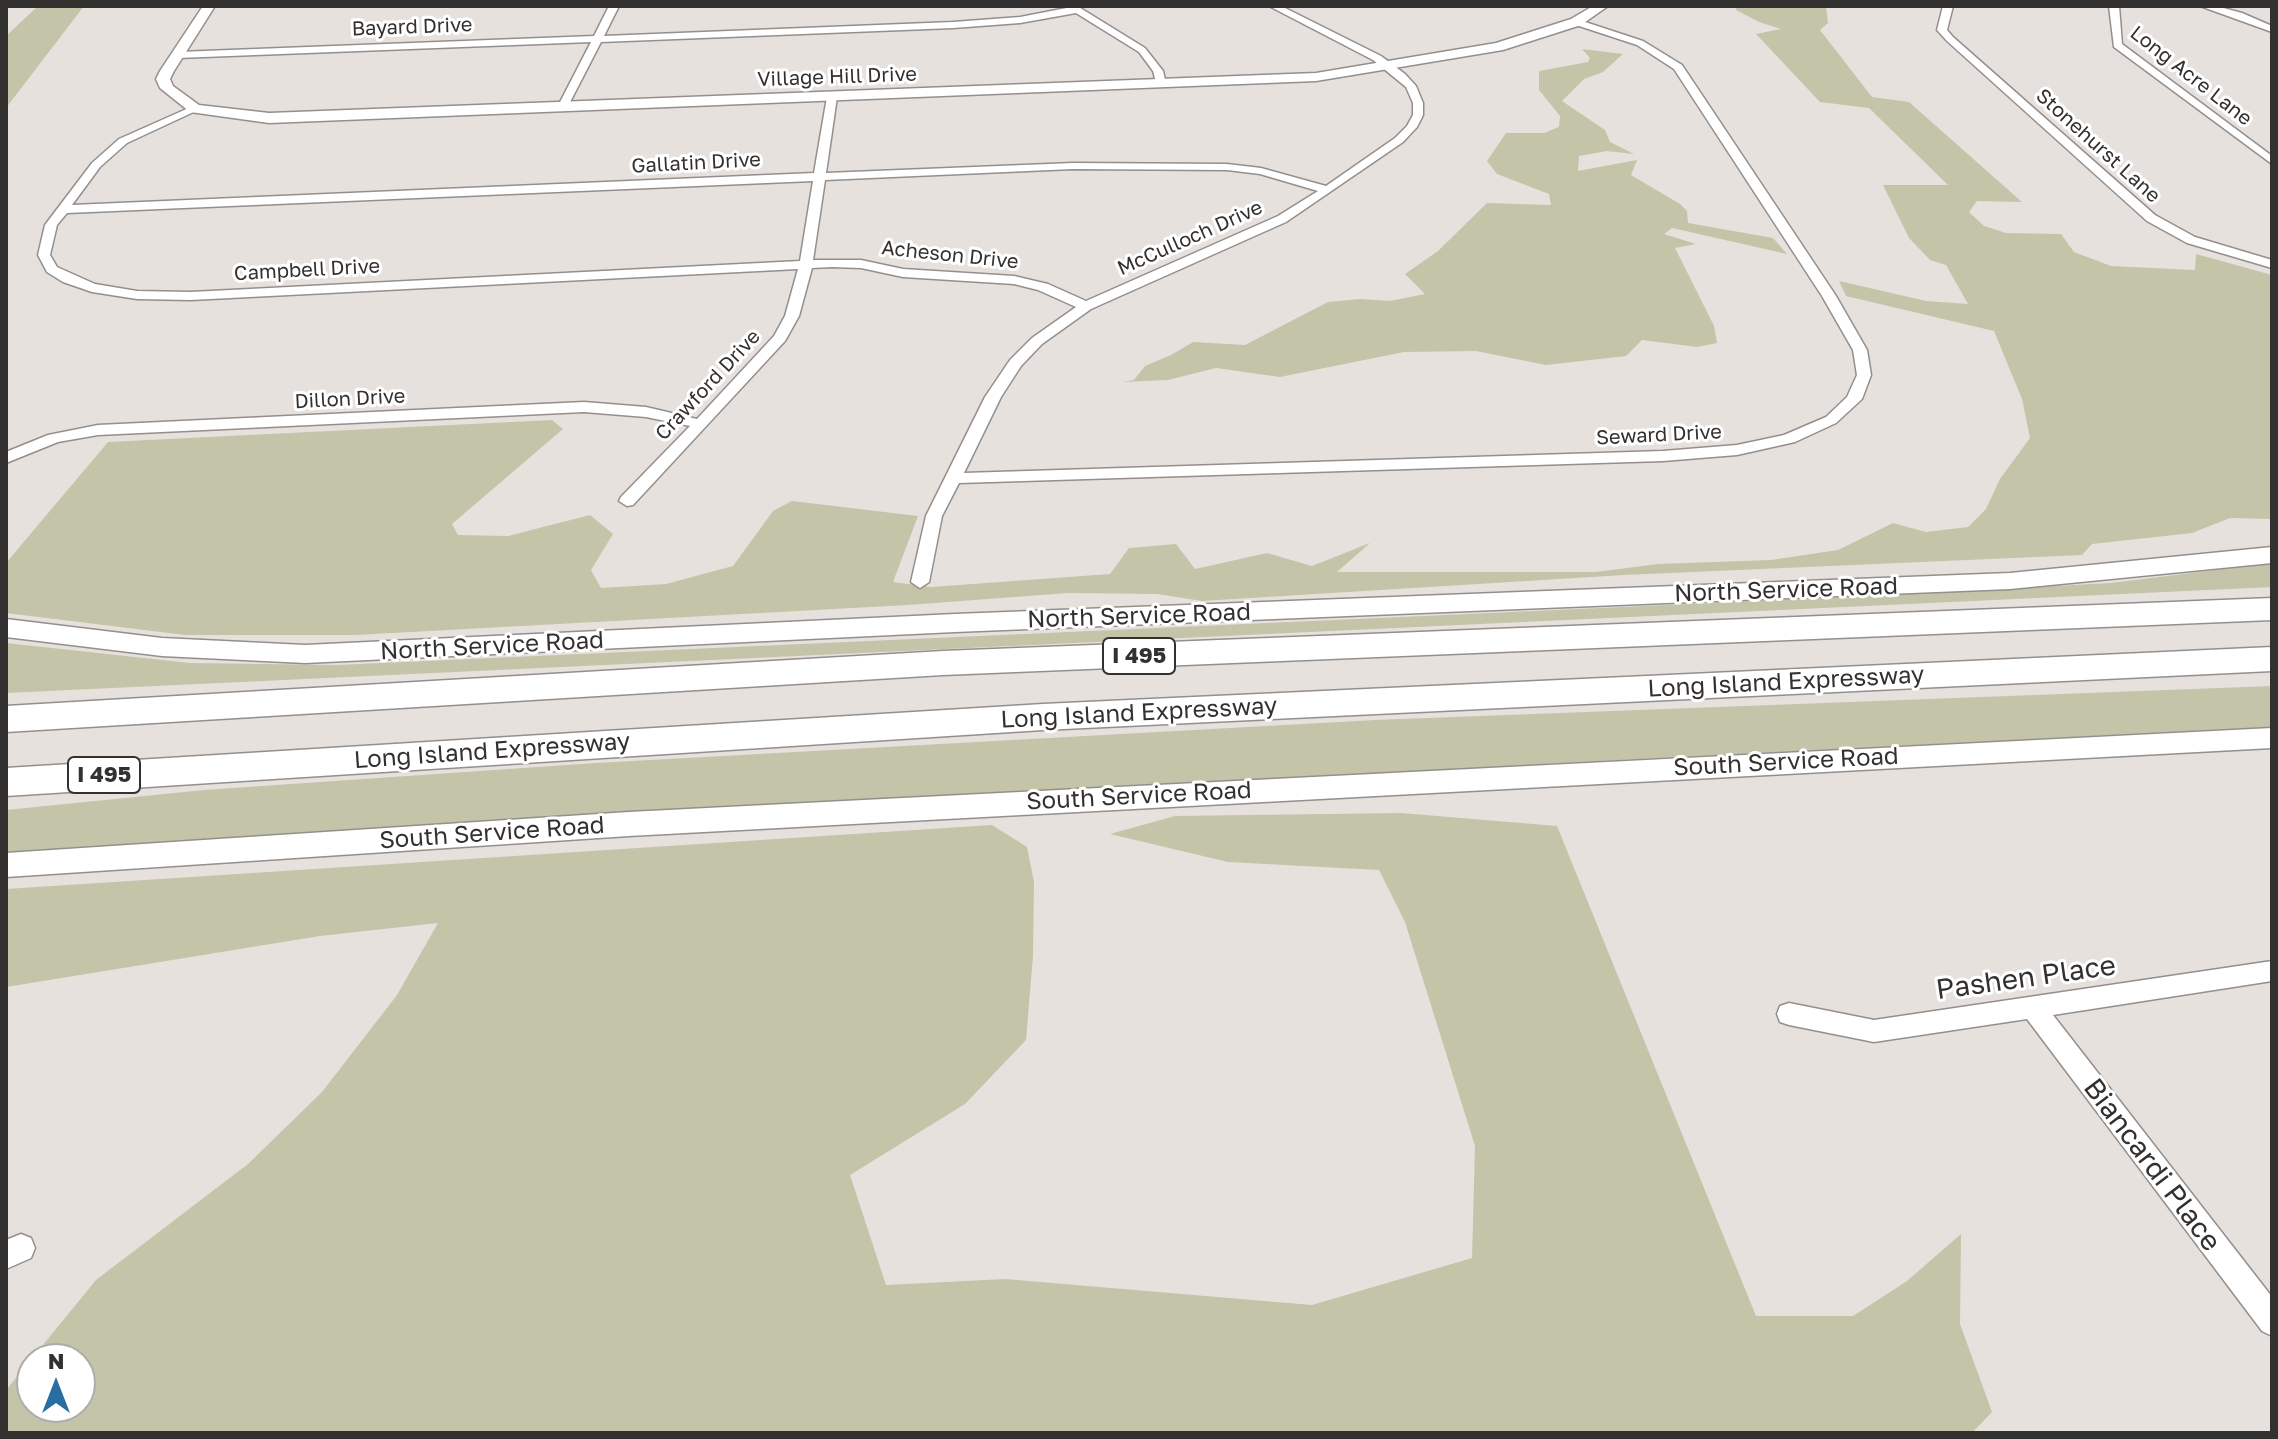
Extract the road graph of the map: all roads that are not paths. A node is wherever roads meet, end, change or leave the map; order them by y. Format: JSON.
{"nodes":[{"id":1,"x":209,"y":6,"type":"edge"},
{"id":2,"x":614,"y":6,"type":"edge"},
{"id":3,"x":1274,"y":6,"type":"edge"},
{"id":4,"x":1602,"y":6,"type":"edge"},
{"id":5,"x":1948,"y":6,"type":"edge"},
{"id":6,"x":2114,"y":6,"type":"edge"},
{"id":7,"x":2205,"y":6,"type":"edge"},
{"id":8,"x":1074,"y":8,"type":"edge"},
{"id":9,"x":1576,"y":22,"type":"junction"},
{"id":10,"x":2272,"y":29,"type":"edge"},
{"id":11,"x":598,"y":38,"type":"junction"},
{"id":12,"x":178,"y":55,"type":"junction"},
{"id":13,"x":1389,"y":67,"type":"junction"},
{"id":14,"x":1161,"y":84,"type":"junction"},
{"id":15,"x":832,"y":97,"type":"junction"},
{"id":16,"x":562,"y":108,"type":"junction"},
{"id":17,"x":195,"y":109,"type":"junction"},
{"id":18,"x":2272,"y":161,"type":"edge"},
{"id":19,"x":818,"y":176,"type":"junction"},
{"id":20,"x":1328,"y":190,"type":"junction"},
{"id":21,"x":64,"y":209,"type":"junction"},
{"id":22,"x":2272,"y":264,"type":"edge"},
{"id":23,"x":806,"y":265,"type":"junction"},
{"id":24,"x":1086,"y":306,"type":"junction"},
{"id":25,"x":699,"y":424,"type":"junction"},
{"id":26,"x":7,"y":456,"type":"edge"},
{"id":27,"x":953,"y":478,"type":"junction"},
{"id":28,"x":627,"y":501,"type":"dead end"},
{"id":29,"x":2272,"y":555,"type":"edge"},
{"id":30,"x":920,"y":582,"type":"dead end"},
{"id":31,"x":2272,"y":609,"type":"edge"},
{"id":32,"x":6,"y":628,"type":"edge"},
{"id":33,"x":2272,"y":659,"type":"edge"},
{"id":34,"x":6,"y":704,"type":"edge"},
{"id":35,"x":193,"y":708,"type":"junction"},
{"id":36,"x":6,"y":719,"type":"edge"},
{"id":37,"x":2272,"y":738,"type":"edge"},
{"id":38,"x":6,"y":782,"type":"edge"},
{"id":39,"x":6,"y":865,"type":"edge"},
{"id":40,"x":2272,"y":971,"type":"edge"},
{"id":41,"x":2034,"y":1009,"type":"junction"},
{"id":42,"x":1789,"y":1014,"type":"dead end"},
{"id":43,"x":2272,"y":1321,"type":"edge"}],
"edges":[{"from":1,"to":12,"type":"main road"},
{"from":2,"to":11,"type":"street"},
{"from":3,"to":13,"type":"street","name":"McCulloch Drive"},
{"from":4,"to":9,"type":"main road","name":"Village Hill Drive"},
{"from":5,"to":22,"type":"street","name":"Stonehurst Lane"},
{"from":6,"to":18,"type":"street","name":"Long Acre Lane"},
{"from":7,"to":10,"type":"street"},
{"from":8,"to":11,"type":"street","name":"Bayard Drive"},
{"from":8,"to":14,"type":"street"},
{"from":9,"to":13,"type":"main road","name":"Village Hill Drive"},
{"from":9,"to":27,"type":"street","name":"Seward Drive"},
{"from":11,"to":12,"type":"street","name":"Bayard Drive"},
{"from":11,"to":16,"type":"street"},
{"from":12,"to":17,"type":"main road"},
{"from":13,"to":14,"type":"main road","name":"Village Hill Drive"},
{"from":13,"to":20,"type":"street","name":"McCulloch Drive"},
{"from":14,"to":15,"type":"main road","name":"Village Hill Drive"},
{"from":15,"to":16,"type":"main road","name":"Village Hill Drive"},
{"from":15,"to":19,"type":"street","name":"Crawford Drive"},
{"from":16,"to":17,"type":"main road","name":"Village Hill Drive"},
{"from":17,"to":21,"type":"street","name":"Campbell Drive"},
{"from":19,"to":20,"type":"street","name":"Gallatin Drive"},
{"from":19,"to":21,"type":"street","name":"Gallatin Drive"},
{"from":19,"to":23,"type":"street","name":"Crawford Drive"},
{"from":20,"to":24,"type":"street","name":"McCulloch Drive"},
{"from":21,"to":23,"type":"street","name":"Campbell Drive"},
{"from":23,"to":24,"type":"street","name":"Acheson Drive"},
{"from":23,"to":25,"type":"street","name":"Crawford Drive"},
{"from":24,"to":27,"type":"street","name":"McCulloch Drive"},
{"from":25,"to":26,"type":"street","name":"Dillon Drive"},
{"from":25,"to":28,"type":"street","name":"Crawford Drive"},
{"from":27,"to":30,"type":"street","name":"McCulloch Drive"},
{"from":29,"to":32,"type":"main road","name":"North Service Road"},
{"from":31,"to":35,"type":"highway","number":"I 495"},
{"from":33,"to":38,"type":"highway","name":"Long Island Expressway","number":"I 495"},
{"from":34,"to":35,"type":"highway"},
{"from":35,"to":36,"type":"highway","number":"I 495"},
{"from":37,"to":39,"type":"main road","name":"South Service Road"},
{"from":40,"to":41,"type":"street","name":"Pashen Place"},
{"from":41,"to":42,"type":"street","name":"Pashen Place"},
{"from":41,"to":43,"type":"street","name":"Biancardi Place"}]}
